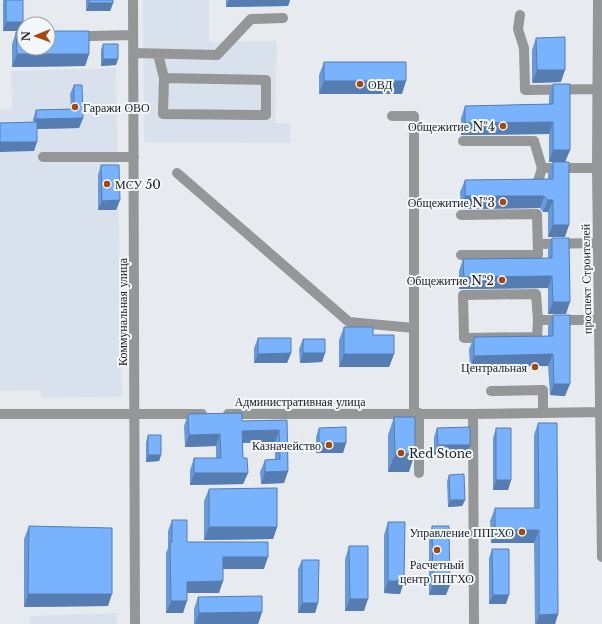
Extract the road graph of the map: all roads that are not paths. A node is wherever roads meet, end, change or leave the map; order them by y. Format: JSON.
{"nodes":[{"id":1,"x":133,"y":0,"type":"edge"},
{"id":2,"x":598,"y":0,"type":"edge"},
{"id":3,"x":520,"y":15,"type":"dead end"},
{"id":4,"x":282,"y":18,"type":"dead end"},
{"id":5,"x":133,"y":35,"type":"junction"},
{"id":6,"x":56,"y":37,"type":"edge"},
{"id":7,"x":133,"y":53,"type":"junction"},
{"id":8,"x":158,"y":54,"type":"junction"},
{"id":9,"x":600,"y":68,"type":"edge"},
{"id":10,"x":164,"y":78,"type":"junction"},
{"id":11,"x":597,"y":89,"type":"junction"},
{"id":12,"x":392,"y":116,"type":"dead end"},
{"id":13,"x":463,"y":141,"type":"dead end"},
{"id":14,"x":44,"y":157,"type":"dead end"},
{"id":15,"x":134,"y":157,"type":"junction"},
{"id":16,"x":542,"y":168,"type":"junction"},
{"id":17,"x":598,"y":168,"type":"junction"},
{"id":18,"x":177,"y":173,"type":"dead end"},
{"id":19,"x":537,"y":185,"type":"edge"},
{"id":20,"x":461,"y":215,"type":"dead end"},
{"id":21,"x":598,"y":243,"type":"junction"},
{"id":22,"x":538,"y":244,"type":"junction"},
{"id":23,"x":461,"y":255,"type":"dead end"},
{"id":24,"x":538,"y":320,"type":"junction"},
{"id":25,"x":599,"y":320,"type":"junction"},
{"id":26,"x":414,"y":328,"type":"junction"},
{"id":27,"x":601,"y":341,"type":"edge"},
{"id":28,"x":491,"y":391,"type":"dead end"},
{"id":29,"x":543,"y":412,"type":"junction"},
{"id":30,"x":600,"y":412,"type":"junction"},
{"id":31,"x":417,"y":413,"type":"junction"},
{"id":32,"x":0,"y":414,"type":"edge"},
{"id":33,"x":135,"y":414,"type":"junction"},
{"id":34,"x":473,"y":414,"type":"junction"},
{"id":35,"x":419,"y":473,"type":"dead end"},
{"id":36,"x":602,"y":540,"type":"edge"},
{"id":37,"x":602,"y":557,"type":"edge"},
{"id":38,"x":135,"y":624,"type":"edge"},
{"id":39,"x":474,"y":624,"type":"edge"}],
"edges":[{"from":1,"to":5,"type":"street","name":"Коммунальная улица"},
{"from":2,"to":9,"type":"street","name":"проспект Строителей"},
{"from":3,"to":11,"type":"street"},
{"from":4,"to":8,"type":"street"},
{"from":5,"to":6,"type":"street"},
{"from":5,"to":7,"type":"street","name":"Коммунальная улица"},
{"from":7,"to":8,"type":"street"},
{"from":7,"to":15,"type":"street","name":"Коммунальная улица"},
{"from":8,"to":10,"type":"street"},
{"from":9,"to":11,"type":"street","name":"проспект Строителей"},
{"from":10,"to":10,"type":"street"},
{"from":11,"to":17,"type":"street","name":"проспект Строителей"},
{"from":12,"to":26,"type":"street"},
{"from":13,"to":16,"type":"street"},
{"from":14,"to":15,"type":"street"},
{"from":15,"to":33,"type":"street","name":"Коммунальная улица"},
{"from":16,"to":17,"type":"street"},
{"from":16,"to":19,"type":"street"},
{"from":17,"to":21,"type":"street","name":"проспект Строителей"},
{"from":18,"to":26,"type":"street"},
{"from":20,"to":22,"type":"street"},
{"from":21,"to":22,"type":"street"},
{"from":21,"to":25,"type":"street","name":"проспект Строителей"},
{"from":22,"to":23,"type":"street"},
{"from":24,"to":24,"type":"street"},
{"from":24,"to":25,"type":"street"},
{"from":25,"to":27,"type":"street","name":"проспект Строителей"},
{"from":26,"to":31,"type":"street"},
{"from":27,"to":30,"type":"street","name":"проспект Строителей"},
{"from":28,"to":29,"type":"street"},
{"from":29,"to":30,"type":"street","name":"Административная улица"},
{"from":29,"to":34,"type":"street","name":"Административная улица"},
{"from":30,"to":36,"type":"street","name":"проспект Строителей"},
{"from":31,"to":33,"type":"street","name":"Административная улица"},
{"from":31,"to":34,"type":"street","name":"Административная улица"},
{"from":31,"to":35,"type":"street"},
{"from":32,"to":33,"type":"street","name":"Административная улица"},
{"from":33,"to":38,"type":"street","name":"Коммунальная улица"},
{"from":34,"to":39,"type":"street"},
{"from":36,"to":37,"type":"street","name":"проспект Строителей"}]}
